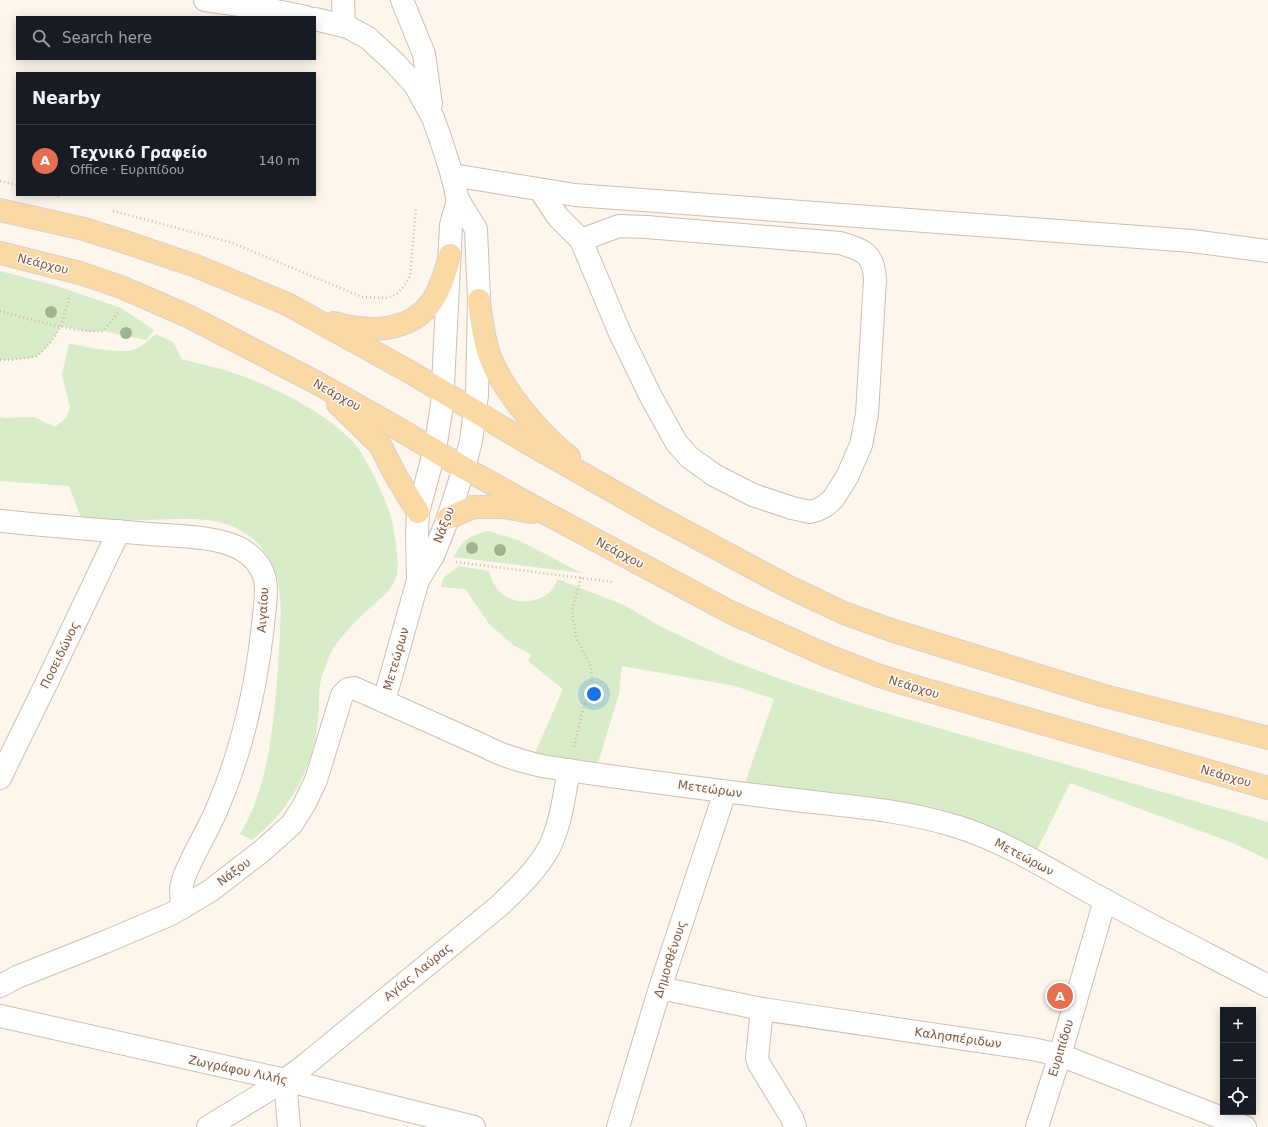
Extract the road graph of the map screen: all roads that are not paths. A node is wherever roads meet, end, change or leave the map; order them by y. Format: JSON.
{"nodes":[{"id":1,"x":205,"y":0,"type":"edge"},
{"id":2,"x":343,"y":0,"type":"edge"},
{"id":3,"x":402,"y":0,"type":"edge"},
{"id":4,"x":301,"y":16,"type":"edge"},
{"id":5,"x":316,"y":19,"type":"edge"},
{"id":6,"x":344,"y":26,"type":"junction"},
{"id":7,"x":433,"y":118,"type":"junction"},
{"id":8,"x":452,"y":175,"type":"junction"},
{"id":9,"x":540,"y":190,"type":"junction"},
{"id":10,"x":458,"y":200,"type":"junction"},
{"id":11,"x":0,"y":210,"type":"edge"},
{"id":12,"x":581,"y":240,"type":"junction"},
{"id":13,"x":1268,"y":251,"type":"edge"},
{"id":14,"x":0,"y":253,"type":"edge"},
{"id":15,"x":450,"y":255,"type":"junction"},
{"id":16,"x":479,"y":300,"type":"junction"},
{"id":17,"x":286,"y":304,"type":"junction"},
{"id":18,"x":319,"y":384,"type":"junction"},
{"id":19,"x":443,"y":391,"type":"junction"},
{"id":20,"x":476,"y":410,"type":"junction"},
{"id":21,"x":435,"y":449,"type":"junction"},
{"id":22,"x":464,"y":468,"type":"junction"},
{"id":23,"x":618,"y":494,"type":"junction"},
{"id":24,"x":418,"y":512,"type":"junction"},
{"id":25,"x":548,"y":514,"type":"junction"},
{"id":26,"x":448,"y":518,"type":"junction"},
{"id":27,"x":0,"y":521,"type":"edge"},
{"id":28,"x":119,"y":531,"type":"junction"},
{"id":29,"x":418,"y":580,"type":"junction"},
{"id":30,"x":384,"y":701,"type":"junction"},
{"id":31,"x":1268,"y":738,"type":"edge"},
{"id":32,"x":569,"y":770,"type":"junction"},
{"id":33,"x":0,"y":778,"type":"edge"},
{"id":34,"x":1268,"y":788,"type":"edge"},
{"id":35,"x":725,"y":792,"type":"junction"},
{"id":36,"x":1105,"y":900,"type":"junction"},
{"id":37,"x":182,"y":908,"type":"junction"},
{"id":38,"x":0,"y":986,"type":"edge"},
{"id":39,"x":1268,"y":986,"type":"edge"},
{"id":40,"x":660,"y":988,"type":"junction"},
{"id":41,"x":762,"y":1009,"type":"junction"},
{"id":42,"x":0,"y":1016,"type":"edge"},
{"id":43,"x":1060,"y":1055,"type":"junction"},
{"id":44,"x":285,"y":1080,"type":"junction"},
{"id":45,"x":208,"y":1127,"type":"edge"},
{"id":46,"x":289,"y":1127,"type":"edge"},
{"id":47,"x":474,"y":1127,"type":"edge"},
{"id":48,"x":618,"y":1127,"type":"edge"},
{"id":49,"x":795,"y":1127,"type":"edge"},
{"id":50,"x":1037,"y":1127,"type":"edge"},
{"id":51,"x":1245,"y":1127,"type":"edge"}],
"edges":[{"from":1,"to":4,"type":"street"},
{"from":2,"to":6,"type":"street"},
{"from":3,"to":7,"type":"street"},
{"from":5,"to":6,"type":"street"},
{"from":6,"to":7,"type":"street"},
{"from":7,"to":8,"type":"street"},
{"from":8,"to":9,"type":"street"},
{"from":8,"to":10,"type":"street"},
{"from":9,"to":12,"type":"street"},
{"from":9,"to":13,"type":"street"},
{"from":10,"to":15,"type":"street","name":"Μετεώρων"},
{"from":10,"to":16,"type":"street","name":"Νάξου"},
{"from":11,"to":17,"type":"main road"},
{"from":12,"to":12,"type":"street"},
{"from":14,"to":18,"type":"main road","name":"Νεάρχου"},
{"from":15,"to":17,"type":"main road"},
{"from":15,"to":19,"type":"street","name":"Μετεώρων"},
{"from":16,"to":20,"type":"street","name":"Νάξου"},
{"from":16,"to":23,"type":"main road"},
{"from":17,"to":19,"type":"main road"},
{"from":18,"to":21,"type":"main road","name":"Νεάρχου"},
{"from":18,"to":24,"type":"main road"},
{"from":19,"to":20,"type":"main road"},
{"from":19,"to":21,"type":"street","name":"Μετεώρων"},
{"from":20,"to":22,"type":"street","name":"Νάξου"},
{"from":20,"to":23,"type":"main road"},
{"from":21,"to":22,"type":"main road","name":"Νεάρχου"},
{"from":21,"to":24,"type":"street","name":"Μετεώρων"},
{"from":22,"to":25,"type":"main road","name":"Νεάρχου"},
{"from":22,"to":26,"type":"street","name":"Νάξου"},
{"from":23,"to":31,"type":"main road"},
{"from":24,"to":29,"type":"street","name":"Μετεώρων"},
{"from":25,"to":26,"type":"main road"},
{"from":25,"to":34,"type":"main road","name":"Νεάρχου"},
{"from":26,"to":29,"type":"street","name":"Νάξου"},
{"from":27,"to":28,"type":"street","name":"Αιγαίου"},
{"from":28,"to":33,"type":"street","name":"Ποσειδώνος"},
{"from":28,"to":37,"type":"street","name":"Αιγαίου"},
{"from":29,"to":30,"type":"street","name":"Μετεώρων"},
{"from":30,"to":32,"type":"street","name":"Μετεώρων"},
{"from":30,"to":37,"type":"street","name":"Νάξου"},
{"from":32,"to":35,"type":"street","name":"Μετεώρων"},
{"from":32,"to":44,"type":"street","name":"Αγίας Λαύρας"},
{"from":35,"to":36,"type":"street","name":"Μετεώρων"},
{"from":35,"to":40,"type":"street","name":"Δημοσθένους"},
{"from":36,"to":39,"type":"street","name":"Μετεώρων"},
{"from":36,"to":43,"type":"street","name":"Ευριπίδου"},
{"from":37,"to":38,"type":"street","name":"Νάξου"},
{"from":40,"to":41,"type":"street","name":"Καλησπέριδων"},
{"from":40,"to":48,"type":"street","name":"Δημοσθένους"},
{"from":41,"to":43,"type":"street","name":"Καλησπέριδων"},
{"from":41,"to":49,"type":"street"},
{"from":42,"to":44,"type":"street","name":"Ζωγράφου Λιλής"},
{"from":43,"to":50,"type":"street","name":"Ευριπίδου"},
{"from":43,"to":51,"type":"street","name":"Καλησπέριδων"},
{"from":44,"to":45,"type":"street","name":"Αγίας Λαύρας"},
{"from":44,"to":46,"type":"street"},
{"from":44,"to":47,"type":"street","name":"Ζωγράφου Λιλής"}]}
